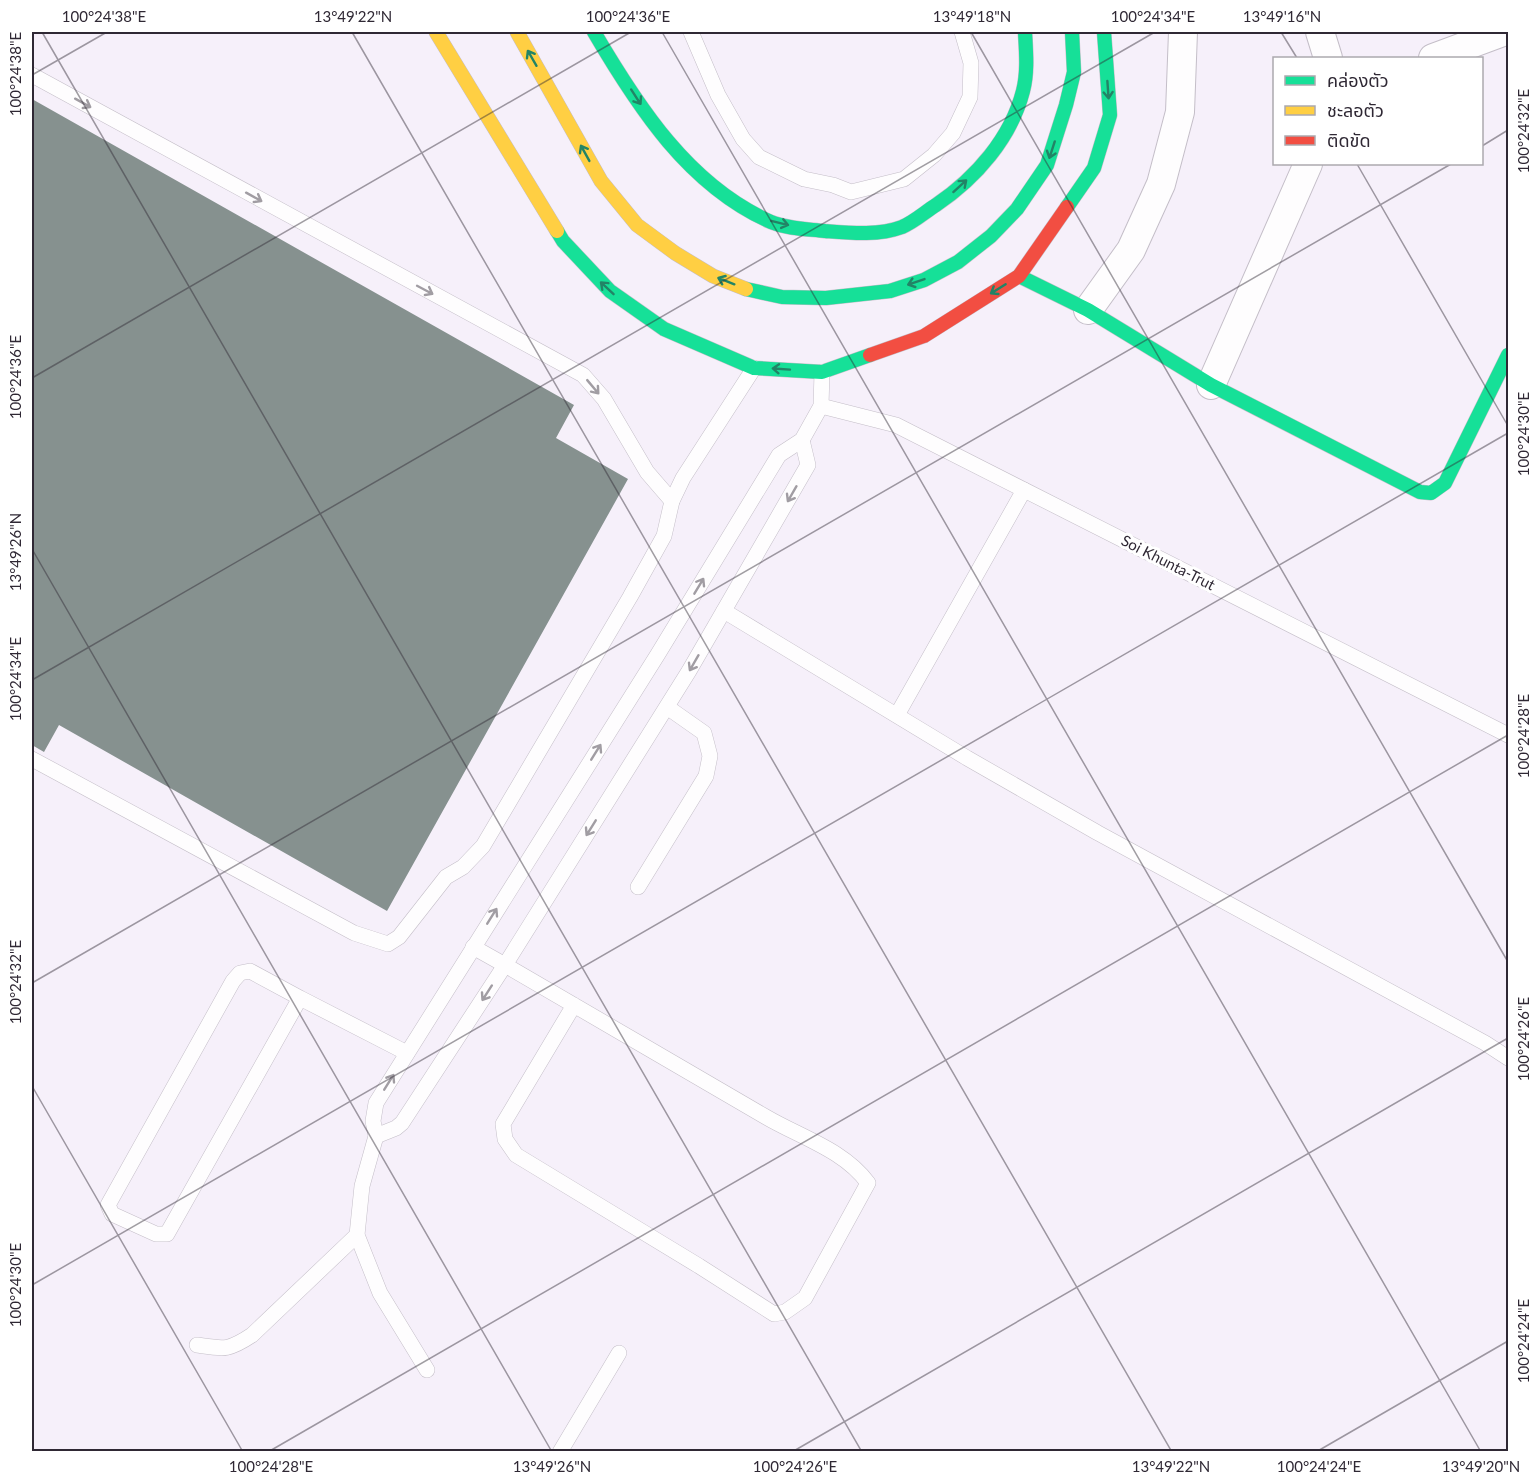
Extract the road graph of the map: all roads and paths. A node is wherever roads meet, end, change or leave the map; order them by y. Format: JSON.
{"nodes":[{"id":1,"x":436,"y":32,"type":"edge"},
{"id":2,"x":517,"y":32,"type":"edge"},
{"id":3,"x":594,"y":32,"type":"edge"},
{"id":4,"x":691,"y":32,"type":"edge"},
{"id":5,"x":962,"y":32,"type":"edge"},
{"id":6,"x":1025,"y":32,"type":"edge"},
{"id":7,"x":1072,"y":32,"type":"edge"},
{"id":8,"x":1104,"y":32,"type":"edge"},
{"id":9,"x":1183,"y":32,"type":"edge"},
{"id":10,"x":1320,"y":32,"type":"edge"},
{"id":11,"x":1503,"y":32,"type":"edge"},
{"id":12,"x":1328,"y":57,"type":"edge"},
{"id":13,"x":1436,"y":57,"type":"edge"},
{"id":14,"x":32,"y":75,"type":"edge"},
{"id":15,"x":1308,"y":165,"type":"edge"},
{"id":16,"x":1019,"y":276,"type":"junction"},
{"id":17,"x":1088,"y":310,"type":"junction"},
{"id":18,"x":1509,"y":355,"type":"edge"},
{"id":19,"x":754,"y":368,"type":"junction"},
{"id":20,"x":822,"y":372,"type":"junction"},
{"id":21,"x":1211,"y":384,"type":"junction"},
{"id":22,"x":821,"y":406,"type":"junction"},
{"id":23,"x":802,"y":440,"type":"junction"},
{"id":24,"x":1024,"y":490,"type":"junction"},
{"id":25,"x":672,"y":501,"type":"junction"},
{"id":26,"x":724,"y":611,"type":"junction"},
{"id":27,"x":667,"y":707,"type":"junction"},
{"id":28,"x":897,"y":715,"type":"junction"},
{"id":29,"x":1509,"y":735,"type":"edge"},
{"id":30,"x":32,"y":759,"type":"edge"},
{"id":31,"x":638,"y":887,"type":"dead end"},
{"id":32,"x":473,"y":946,"type":"junction"},
{"id":33,"x":505,"y":965,"type":"junction"},
{"id":34,"x":300,"y":998,"type":"junction"},
{"id":35,"x":574,"y":1005,"type":"junction"},
{"id":36,"x":407,"y":1053,"type":"junction"},
{"id":37,"x":1509,"y":1058,"type":"edge"},
{"id":38,"x":376,"y":1136,"type":"junction"},
{"id":39,"x":357,"y":1235,"type":"junction"},
{"id":40,"x":197,"y":1345,"type":"dead end"},
{"id":41,"x":619,"y":1353,"type":"dead end"},
{"id":42,"x":427,"y":1370,"type":"dead end"},
{"id":43,"x":560,"y":1452,"type":"edge"}],
"edges":[{"from":19,"to":1,"type":"street","one_way":true},
{"from":7,"to":2,"type":"street","one_way":true},
{"from":3,"to":6,"type":"street","one_way":true},
{"from":4,"to":5,"type":"lane"},
{"from":8,"to":16,"type":"street","one_way":true},
{"from":9,"to":17,"type":"street"},
{"from":10,"to":12,"type":"street"},
{"from":11,"to":13,"type":"street"},
{"from":14,"to":25,"type":"lane","one_way":true},
{"from":15,"to":21,"type":"street"},
{"from":16,"to":17,"type":"street"},
{"from":16,"to":20,"type":"street","one_way":true},
{"from":17,"to":21,"type":"street"},
{"from":18,"to":21,"type":"street"},
{"from":20,"to":19,"type":"street","one_way":true},
{"from":19,"to":25,"type":"lane"},
{"from":20,"to":22,"type":"lane"},
{"from":22,"to":23,"type":"lane"},
{"from":22,"to":24,"type":"lane","name":"Soi Khunta-Trut"},
{"from":23,"to":26,"type":"lane","one_way":true},
{"from":32,"to":23,"type":"lane","one_way":true},
{"from":24,"to":28,"type":"lane"},
{"from":24,"to":29,"type":"lane","name":"Soi Khunta-Trut"},
{"from":25,"to":30,"type":"lane"},
{"from":26,"to":27,"type":"lane","one_way":true},
{"from":26,"to":28,"type":"lane"},
{"from":27,"to":31,"type":"lane"},
{"from":27,"to":33,"type":"lane","one_way":true},
{"from":28,"to":37,"type":"lane"},
{"from":32,"to":33,"type":"lane"},
{"from":32,"to":36,"type":"lane"},
{"from":33,"to":35,"type":"lane"},
{"from":33,"to":38,"type":"lane","one_way":true},
{"from":34,"to":34,"type":"lane"},
{"from":34,"to":36,"type":"lane"},
{"from":35,"to":35,"type":"lane"},
{"from":38,"to":36,"type":"lane","one_way":true},
{"from":38,"to":39,"type":"lane"},
{"from":39,"to":40,"type":"lane"},
{"from":39,"to":42,"type":"lane"},
{"from":41,"to":43,"type":"lane"}]}
